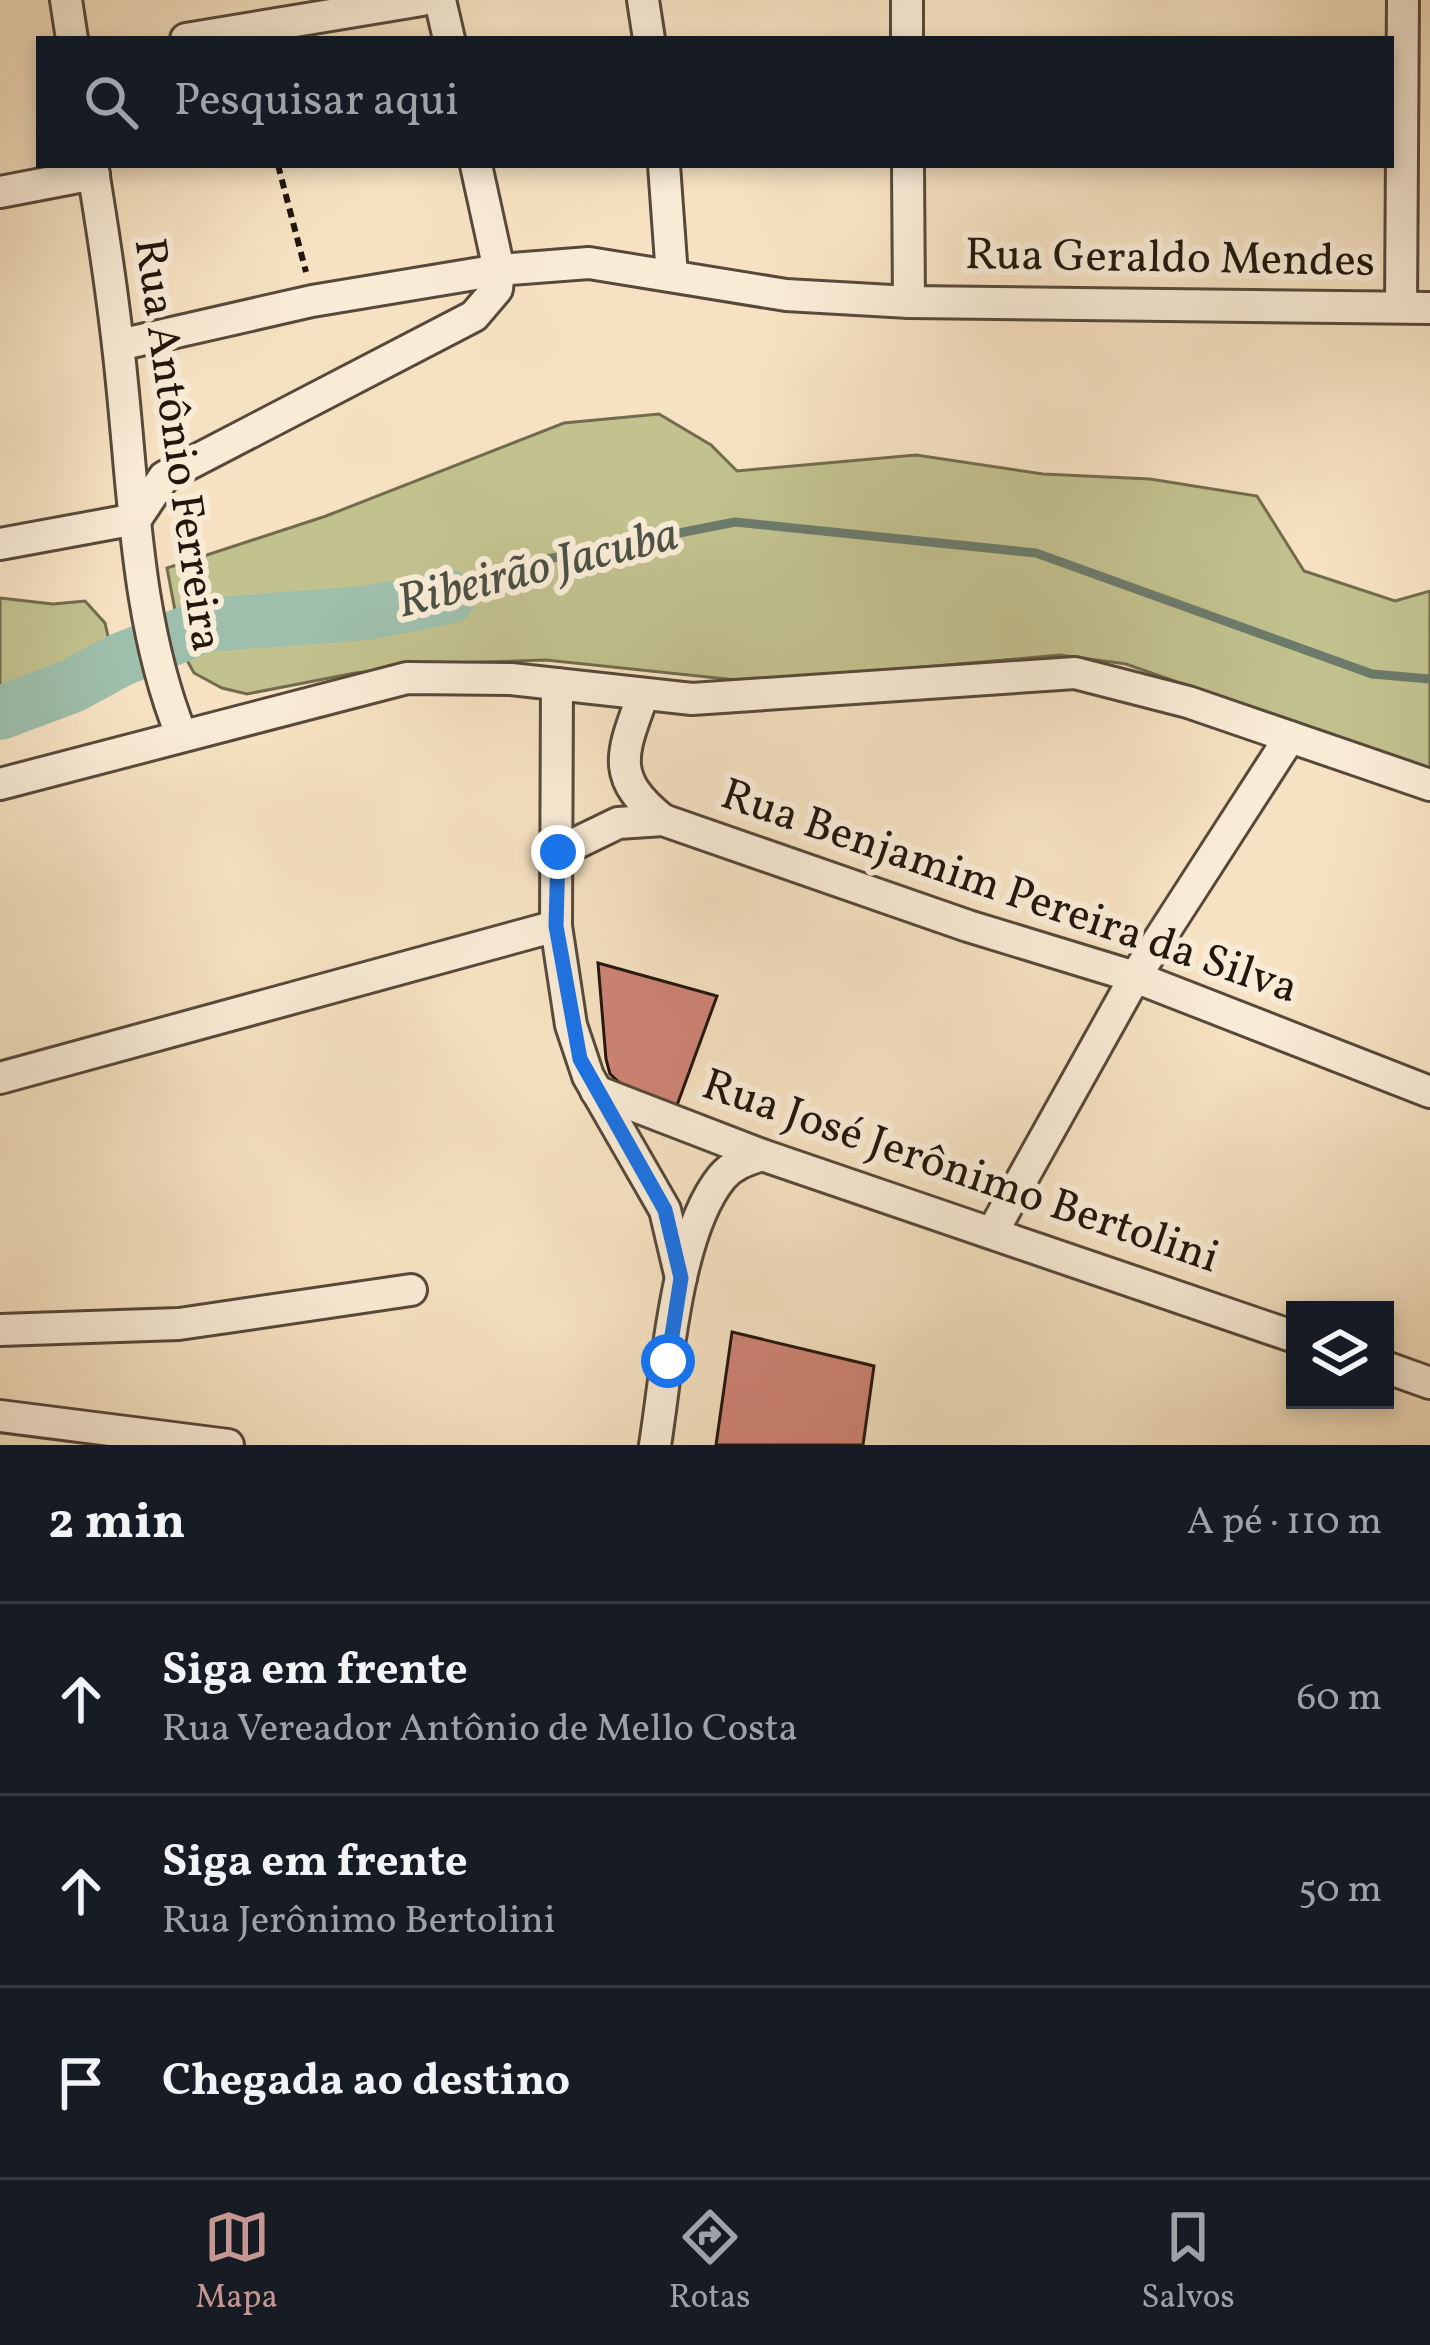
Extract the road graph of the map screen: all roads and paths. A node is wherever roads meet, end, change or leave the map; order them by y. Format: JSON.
{"nodes":[{"id":1,"x":66,"y":0,"type":"edge"},
{"id":2,"x":422,"y":0,"type":"edge"},
{"id":3,"x":440,"y":0,"type":"edge"},
{"id":4,"x":643,"y":0,"type":"edge"},
{"id":5,"x":907,"y":0,"type":"edge"},
{"id":6,"x":1403,"y":0,"type":"edge"},
{"id":7,"x":72,"y":36,"type":"edge"},
{"id":8,"x":204,"y":36,"type":"edge"},
{"id":9,"x":448,"y":36,"type":"edge"},
{"id":10,"x":649,"y":36,"type":"edge"},
{"id":11,"x":907,"y":36,"type":"edge"},
{"id":12,"x":279,"y":168,"type":"edge"},
{"id":13,"x":477,"y":168,"type":"edge"},
{"id":14,"x":664,"y":168,"type":"edge"},
{"id":15,"x":908,"y":168,"type":"edge"},
{"id":16,"x":93,"y":169,"type":"edge"},
{"id":17,"x":0,"y":192,"type":"edge"},
{"id":18,"x":499,"y":270,"type":"junction"},
{"id":19,"x":672,"y":276,"type":"junction"},
{"id":20,"x":312,"y":301,"type":"junction"},
{"id":21,"x":909,"y":302,"type":"junction"},
{"id":22,"x":1416,"y":307,"type":"edge"},
{"id":23,"x":119,"y":345,"type":"junction"},
{"id":24,"x":136,"y":519,"type":"junction"},
{"id":25,"x":0,"y":544,"type":"edge"},
{"id":26,"x":557,"y":684,"type":"junction"},
{"id":27,"x":643,"y":695,"type":"junction"},
{"id":28,"x":181,"y":734,"type":"junction"},
{"id":29,"x":1290,"y":736,"type":"junction"},
{"id":30,"x":0,"y":784,"type":"edge"},
{"id":31,"x":1430,"y":785,"type":"edge"},
{"id":32,"x":663,"y":820,"type":"junction"},
{"id":33,"x":558,"y":852,"type":"junction"},
{"id":34,"x":556,"y":926,"type":"junction"},
{"id":35,"x":1135,"y":977,"type":"junction"},
{"id":36,"x":0,"y":1078,"type":"edge"},
{"id":37,"x":596,"y":1091,"type":"junction"},
{"id":38,"x":1430,"y":1092,"type":"edge"},
{"id":39,"x":762,"y":1155,"type":"junction"},
{"id":40,"x":992,"y":1233,"type":"junction"},
{"id":41,"x":681,"y":1278,"type":"junction"},
{"id":42,"x":411,"y":1290,"type":"dead end"},
{"id":43,"x":0,"y":1330,"type":"edge"},
{"id":44,"x":1286,"y":1333,"type":"edge"},
{"id":45,"x":1394,"y":1370,"type":"edge"},
{"id":46,"x":1430,"y":1383,"type":"edge"},
{"id":47,"x":0,"y":1416,"type":"edge"},
{"id":48,"x":228,"y":1445,"type":"edge"},
{"id":49,"x":655,"y":1445,"type":"edge"}],
"edges":[{"from":1,"to":7,"type":"street"},
{"from":2,"to":8,"type":"street"},
{"from":3,"to":9,"type":"street"},
{"from":4,"to":10,"type":"street"},
{"from":5,"to":11,"type":"street"},
{"from":6,"to":22,"type":"street"},
{"from":12,"to":20,"type":"path"},
{"from":13,"to":18,"type":"street"},
{"from":14,"to":19,"type":"street"},
{"from":15,"to":21,"type":"street","name":"Rua Geraldo Mendes"},
{"from":16,"to":17,"type":"street"},
{"from":16,"to":23,"type":"street","name":"Rua Antônio Ferreira"},
{"from":18,"to":19,"type":"street","name":"Rua Geraldo Mendes"},
{"from":18,"to":20,"type":"street","name":"Rua Geraldo Mendes"},
{"from":18,"to":24,"type":"street"},
{"from":19,"to":21,"type":"street","name":"Rua Geraldo Mendes"},
{"from":20,"to":23,"type":"street","name":"Rua Geraldo Mendes"},
{"from":21,"to":22,"type":"street","name":"Rua Geraldo Mendes"},
{"from":23,"to":24,"type":"street","name":"Rua Antônio Ferreira"},
{"from":24,"to":25,"type":"street"},
{"from":24,"to":28,"type":"street","name":"Rua Antônio Ferreira"},
{"from":26,"to":27,"type":"street"},
{"from":26,"to":28,"type":"street"},
{"from":26,"to":33,"type":"street"},
{"from":27,"to":29,"type":"street"},
{"from":27,"to":32,"type":"street"},
{"from":28,"to":30,"type":"street"},
{"from":29,"to":31,"type":"street"},
{"from":29,"to":35,"type":"street"},
{"from":32,"to":33,"type":"street","name":"Rua Benjamim Pereira da Silva"},
{"from":32,"to":35,"type":"street","name":"Rua Benjamim Pereira da Silva"},
{"from":33,"to":34,"type":"street"},
{"from":34,"to":36,"type":"street"},
{"from":34,"to":37,"type":"street"},
{"from":35,"to":38,"type":"street","name":"Rua Benjamim Pereira da Silva"},
{"from":35,"to":40,"type":"street"},
{"from":37,"to":39,"type":"street","name":"Rua José Jerônimo Bertolini"},
{"from":37,"to":41,"type":"street"},
{"from":39,"to":40,"type":"street","name":"Rua José Jerônimo Bertolini"},
{"from":39,"to":41,"type":"street"},
{"from":40,"to":44,"type":"street","name":"Rua José Jerônimo Bertolini"},
{"from":41,"to":49,"type":"street"},
{"from":42,"to":43,"type":"street"},
{"from":45,"to":46,"type":"street"},
{"from":47,"to":48,"type":"street"}]}
